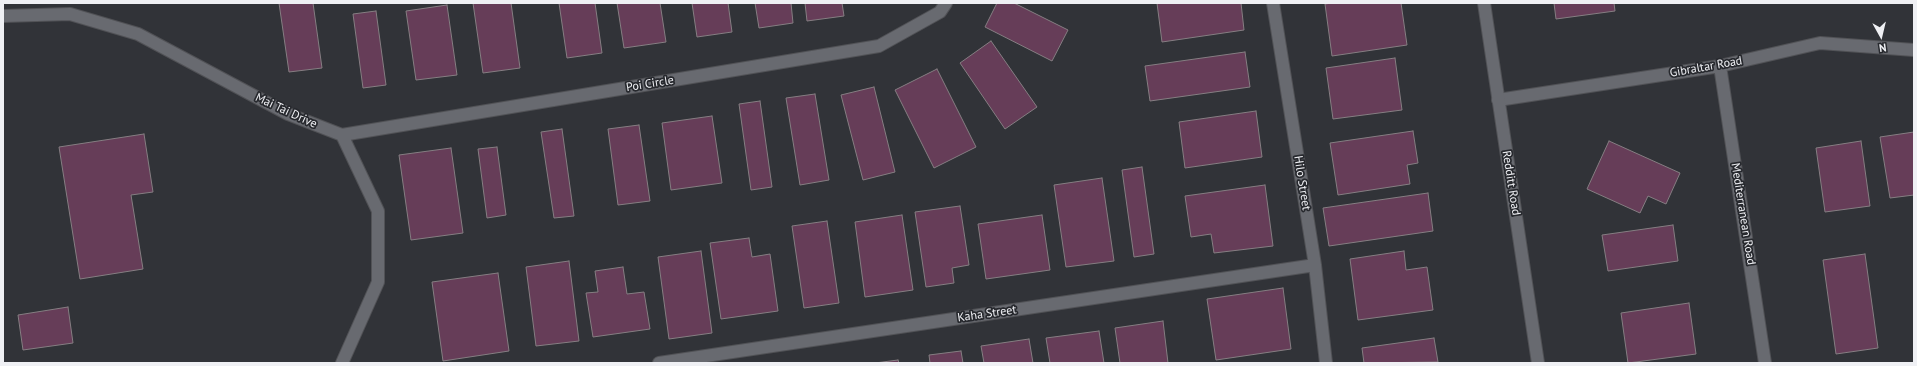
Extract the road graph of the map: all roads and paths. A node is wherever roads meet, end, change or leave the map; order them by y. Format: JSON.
{"nodes":[{"id":1,"x":946,"y":3,"type":"edge"},
{"id":2,"x":1273,"y":3,"type":"edge"},
{"id":3,"x":1484,"y":3,"type":"edge"},
{"id":4,"x":72,"y":8,"type":"edge"},
{"id":5,"x":3,"y":16,"type":"edge"},
{"id":6,"x":1914,"y":50,"type":"edge"},
{"id":7,"x":1720,"y":66,"type":"junction"},
{"id":8,"x":1498,"y":100,"type":"junction"},
{"id":9,"x":342,"y":135,"type":"junction"},
{"id":10,"x":1315,"y":265,"type":"junction"},
{"id":11,"x":342,"y":363,"type":"edge"},
{"id":12,"x":659,"y":363,"type":"edge"},
{"id":13,"x":1326,"y":363,"type":"edge"},
{"id":14,"x":1538,"y":363,"type":"edge"},
{"id":15,"x":1765,"y":363,"type":"edge"}],
"edges":[{"from":1,"to":9,"type":"street","name":"Poi Circle"},
{"from":2,"to":10,"type":"street","name":"Hilo Street"},
{"from":3,"to":8,"type":"street","name":"Redditt Road"},
{"from":4,"to":5,"type":"street","name":"Mai Tai Drive"},
{"from":4,"to":9,"type":"street","name":"Mai Tai Drive"},
{"from":6,"to":7,"type":"street","name":"Gibraltar Road"},
{"from":7,"to":8,"type":"street","name":"Gibraltar Road"},
{"from":7,"to":15,"type":"street","name":"Mediterranean Road"},
{"from":8,"to":14,"type":"street","name":"Redditt Road"},
{"from":9,"to":11,"type":"street"},
{"from":10,"to":12,"type":"street","name":"Kaha Street"},
{"from":10,"to":13,"type":"street","name":"Hilo Street"}]}
